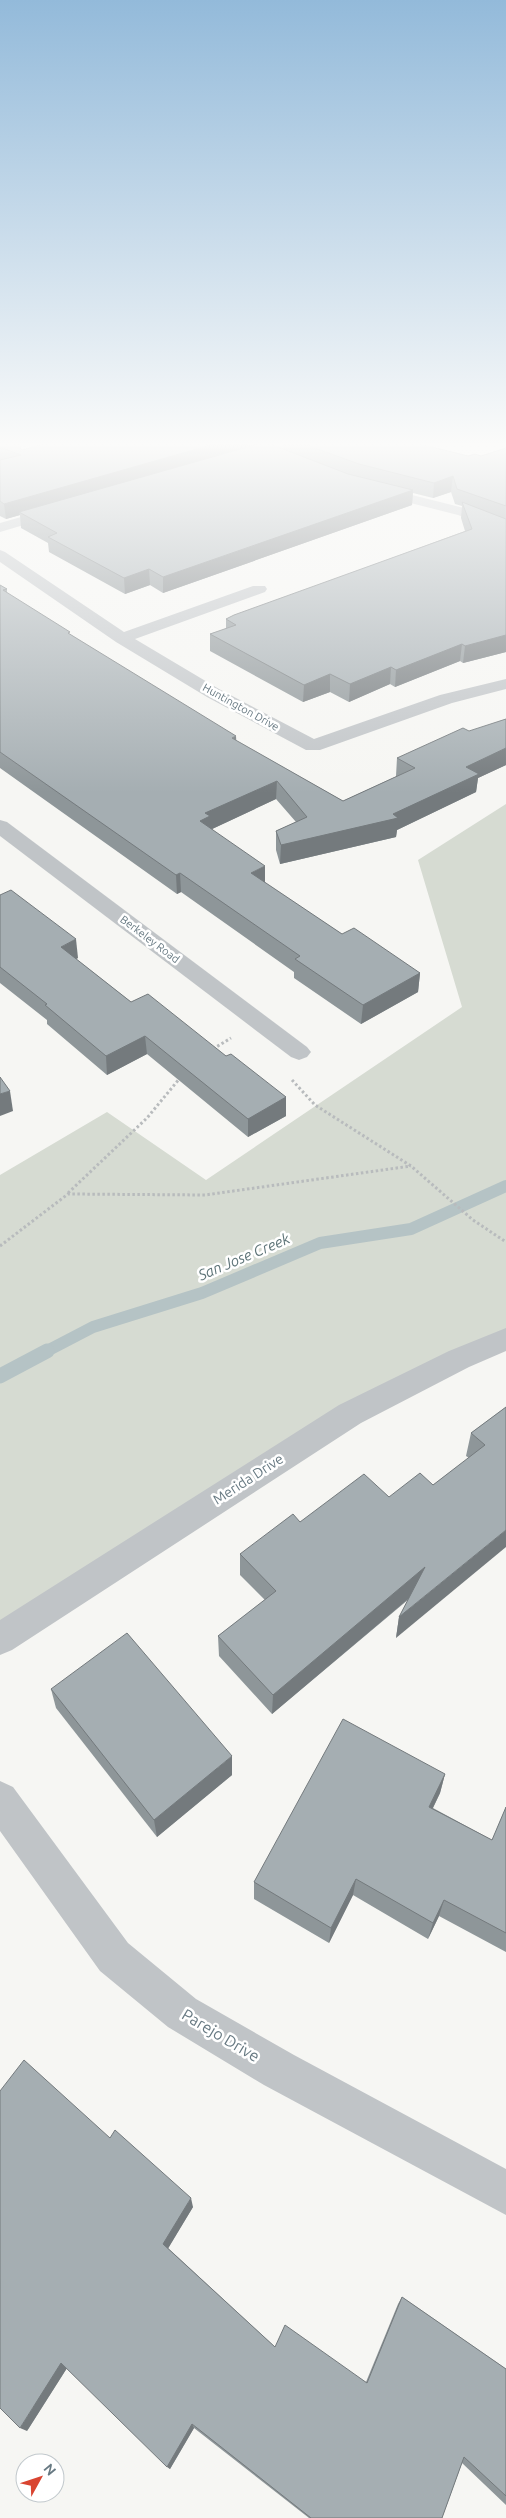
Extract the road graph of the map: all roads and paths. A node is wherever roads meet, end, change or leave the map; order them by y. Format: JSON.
{"nodes":[{"id":1,"x":5,"y":559,"type":"edge"},
{"id":2,"x":259,"y":589,"type":"dead end"},
{"id":3,"x":122,"y":638,"type":"junction"},
{"id":4,"x":506,"y":684,"type":"edge"},
{"id":5,"x":0,"y":826,"type":"edge"},
{"id":6,"x":259,"y":1020,"type":"junction"},
{"id":7,"x":210,"y":1051,"type":"edge"},
{"id":8,"x":299,"y":1052,"type":"joint"},
{"id":9,"x":182,"y":1076,"type":"edge"},
{"id":10,"x":410,"y":1166,"type":"junction"},
{"id":11,"x":68,"y":1194,"type":"junction"},
{"id":12,"x":506,"y":1242,"type":"edge"},
{"id":13,"x":0,"y":1246,"type":"edge"},
{"id":14,"x":506,"y":1340,"type":"edge"},
{"id":15,"x":0,"y":1639,"type":"edge"},
{"id":16,"x":0,"y":1800,"type":"edge"},
{"id":17,"x":506,"y":2193,"type":"edge"}],
"edges":[{"from":1,"to":3,"type":"street","name":"Huntington Drive"},
{"from":2,"to":3,"type":"street"},
{"from":3,"to":4,"type":"street","name":"Huntington Drive"},
{"from":5,"to":6,"type":"street","name":"Berkeley Road"},
{"from":6,"to":7,"type":"path"},
{"from":6,"to":8,"type":"street","name":"Berkeley Road"},
{"from":8,"to":10,"type":"path"},
{"from":9,"to":11,"type":"path"},
{"from":10,"to":11,"type":"path"},
{"from":10,"to":12,"type":"path"},
{"from":11,"to":13,"type":"path"},
{"from":14,"to":15,"type":"street","name":"Merida Drive"},
{"from":16,"to":17,"type":"street","name":"Parejo Drive"}]}
